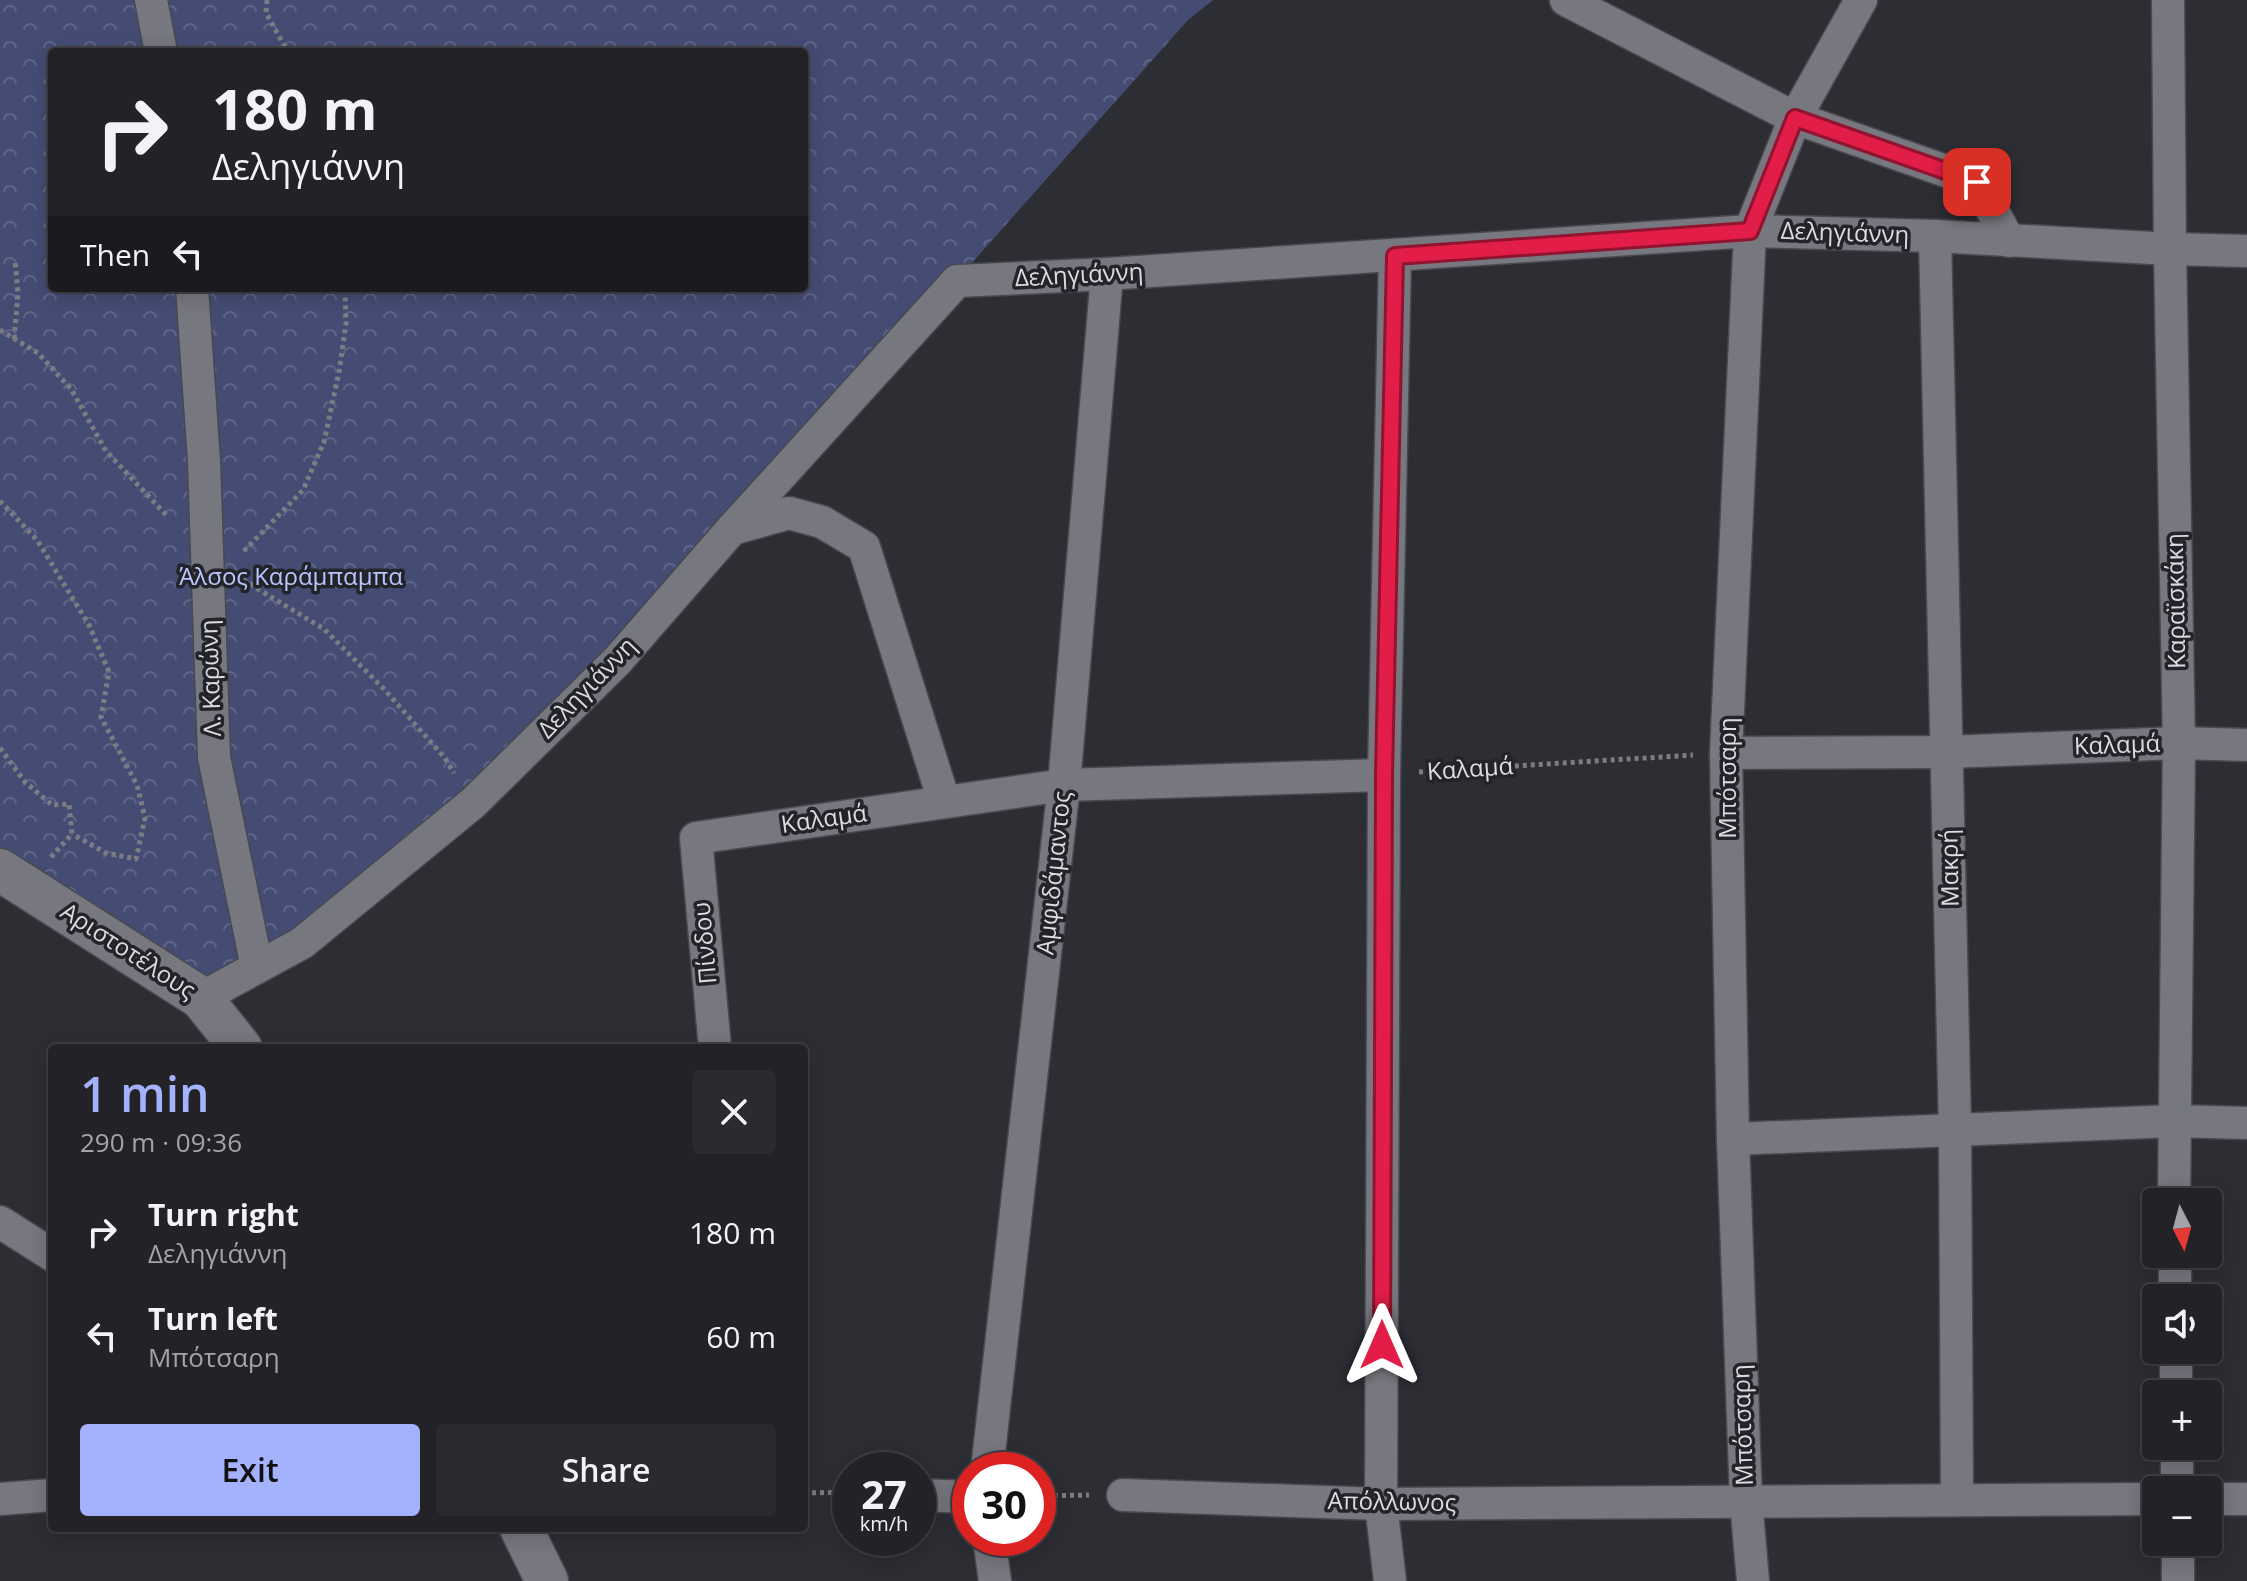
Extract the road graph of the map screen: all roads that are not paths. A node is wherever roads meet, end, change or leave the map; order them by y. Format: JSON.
{"nodes":[{"id":1,"x":151,"y":0,"type":"edge"},
{"id":2,"x":1566,"y":0,"type":"edge"},
{"id":3,"x":1861,"y":0,"type":"edge"},
{"id":4,"x":2168,"y":0,"type":"edge"},
{"id":5,"x":160,"y":48,"type":"edge"},
{"id":6,"x":1795,"y":118,"type":"junction"},
{"id":7,"x":1750,"y":231,"type":"junction"},
{"id":8,"x":1935,"y":236,"type":"junction"},
{"id":9,"x":2009,"y":241,"type":"junction"},
{"id":10,"x":2170,"y":249,"type":"junction"},
{"id":11,"x":2247,"y":251,"type":"edge"},
{"id":12,"x":1395,"y":256,"type":"junction"},
{"id":13,"x":1107,"y":274,"type":"junction"},
{"id":14,"x":192,"y":292,"type":"edge"},
{"id":15,"x":732,"y":529,"type":"junction"},
{"id":16,"x":2179,"y":743,"type":"junction"},
{"id":17,"x":2247,"y":745,"type":"edge"},
{"id":18,"x":1947,"y":752,"type":"junction"},
{"id":19,"x":1726,"y":753,"type":"junction"},
{"id":20,"x":1384,"y":775,"type":"junction"},
{"id":21,"x":1064,"y":785,"type":"junction"},
{"id":22,"x":944,"y":801,"type":"junction"},
{"id":23,"x":696,"y":838,"type":"joint"},
{"id":24,"x":9,"y":875,"type":"edge"},
{"id":25,"x":257,"y":967,"type":"junction"},
{"id":26,"x":201,"y":998,"type":"junction"},
{"id":27,"x":238,"y":1044,"type":"edge"},
{"id":28,"x":715,"y":1044,"type":"edge"},
{"id":29,"x":2174,"y":1121,"type":"junction"},
{"id":30,"x":2247,"y":1123,"type":"edge"},
{"id":31,"x":1955,"y":1129,"type":"junction"},
{"id":32,"x":1733,"y":1139,"type":"junction"},
{"id":33,"x":2174,"y":1188,"type":"edge"},
{"id":34,"x":0,"y":1222,"type":"edge"},
{"id":35,"x":48,"y":1252,"type":"edge"},
{"id":36,"x":989,"y":1452,"type":"edge"},
{"id":37,"x":48,"y":1495,"type":"edge"},
{"id":38,"x":1123,"y":1495,"type":"road end"},
{"id":39,"x":0,"y":1499,"type":"edge"},
{"id":40,"x":2142,"y":1499,"type":"edge"},
{"id":41,"x":2222,"y":1499,"type":"edge"},
{"id":42,"x":2247,"y":1499,"type":"edge"},
{"id":43,"x":1957,"y":1500,"type":"junction"},
{"id":44,"x":1746,"y":1501,"type":"junction"},
{"id":45,"x":1381,"y":1504,"type":"junction"},
{"id":46,"x":523,"y":1532,"type":"edge"},
{"id":47,"x":992,"y":1556,"type":"edge"},
{"id":48,"x":2178,"y":1556,"type":"edge"},
{"id":49,"x":547,"y":1581,"type":"edge"},
{"id":50,"x":995,"y":1581,"type":"edge"},
{"id":51,"x":1390,"y":1581,"type":"edge"},
{"id":52,"x":1753,"y":1581,"type":"edge"},
{"id":53,"x":2178,"y":1581,"type":"edge"}],
"edges":[{"from":1,"to":5,"type":"street"},
{"from":2,"to":6,"type":"street"},
{"from":3,"to":6,"type":"street","name":"Μπότσαρη"},
{"from":4,"to":10,"type":"street","name":"Καραϊσκάκη"},
{"from":6,"to":7,"type":"street","name":"Μπότσαρη"},
{"from":6,"to":9,"type":"street"},
{"from":7,"to":8,"type":"street","name":"Δεληγιάννη"},
{"from":7,"to":12,"type":"street","name":"Δεληγιάννη"},
{"from":7,"to":19,"type":"street","name":"Μπότσαρη"},
{"from":8,"to":9,"type":"street","name":"Δεληγιάννη"},
{"from":8,"to":18,"type":"street","name":"Μακρή"},
{"from":9,"to":10,"type":"street","name":"Δεληγιάννη"},
{"from":10,"to":11,"type":"street","name":"Δεληγιάννη"},
{"from":10,"to":16,"type":"street","name":"Καραϊσκάκη"},
{"from":12,"to":13,"type":"street","name":"Δεληγιάννη"},
{"from":12,"to":20,"type":"street"},
{"from":13,"to":15,"type":"street","name":"Δεληγιάννη"},
{"from":13,"to":21,"type":"street","name":"Αμφιδάμαντος"},
{"from":14,"to":25,"type":"street","name":"Λ. Καρώνη"},
{"from":15,"to":22,"type":"street"},
{"from":15,"to":25,"type":"street","name":"Δεληγιάννη"},
{"from":16,"to":17,"type":"street","name":"Καλαμά"},
{"from":16,"to":18,"type":"street","name":"Καλαμά"},
{"from":16,"to":29,"type":"street","name":"Καραϊσκάκη"},
{"from":18,"to":19,"type":"street","name":"Καλαμά"},
{"from":18,"to":31,"type":"street","name":"Μακρή"},
{"from":19,"to":32,"type":"street","name":"Μπότσαρη"},
{"from":20,"to":21,"type":"street","name":"Καλαμά"},
{"from":20,"to":45,"type":"street"},
{"from":21,"to":22,"type":"street","name":"Καλαμά"},
{"from":21,"to":36,"type":"street","name":"Αμφιδάμαντος"},
{"from":22,"to":23,"type":"street","name":"Καλαμά"},
{"from":23,"to":28,"type":"street","name":"Πίνδου"},
{"from":24,"to":26,"type":"street","name":"Αριστοτέλους"},
{"from":25,"to":26,"type":"street","name":"Δεληγιάννη"},
{"from":26,"to":27,"type":"street","name":"Αριστοτέλους"},
{"from":29,"to":30,"type":"street"},
{"from":29,"to":31,"type":"street"},
{"from":29,"to":33,"type":"street","name":"Καραϊσκάκη"},
{"from":31,"to":32,"type":"street"},
{"from":31,"to":43,"type":"street","name":"Μακρή"},
{"from":32,"to":44,"type":"street","name":"Μπότσαρη"},
{"from":34,"to":35,"type":"street"},
{"from":37,"to":39,"type":"street"},
{"from":38,"to":45,"type":"street","name":"Απόλλωνος"},
{"from":40,"to":43,"type":"street","name":"Απόλλωνος"},
{"from":41,"to":42,"type":"street"},
{"from":43,"to":44,"type":"street","name":"Απόλλωνος"},
{"from":44,"to":45,"type":"street","name":"Απόλλωνος"},
{"from":44,"to":52,"type":"street","name":"Μπότσαρη"},
{"from":45,"to":51,"type":"street"},
{"from":46,"to":49,"type":"street"},
{"from":47,"to":50,"type":"street"},
{"from":48,"to":53,"type":"street"}]}
